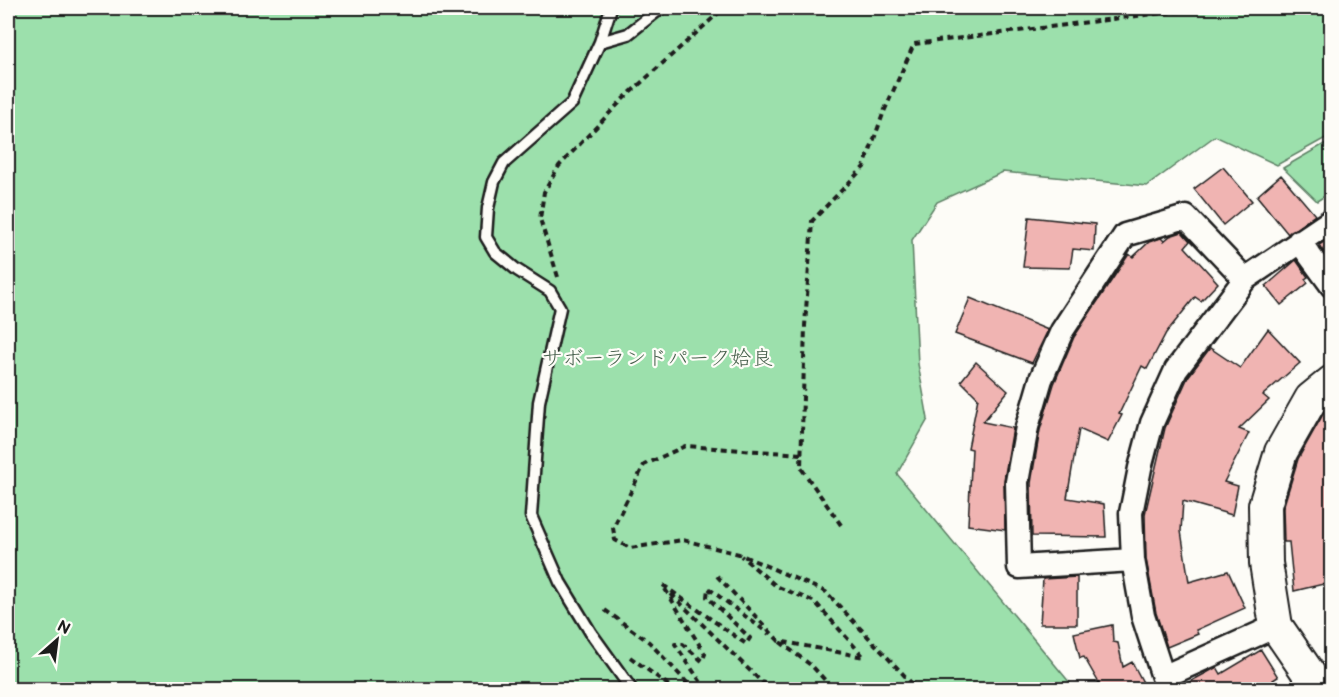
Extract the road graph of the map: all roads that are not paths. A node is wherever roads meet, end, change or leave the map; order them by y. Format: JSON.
{"nodes":[{"id":1,"x":610,"y":8,"type":"edge"},
{"id":2,"x":661,"y":8,"type":"edge"},
{"id":3,"x":600,"y":42,"type":"junction"},
{"id":4,"x":1332,"y":219,"type":"edge"},
{"id":5,"x":1299,"y":241,"type":"junction"},
{"id":6,"x":1245,"y":279,"type":"junction"},
{"id":7,"x":1332,"y":286,"type":"edge"},
{"id":8,"x":1332,"y":382,"type":"edge"},
{"id":9,"x":1133,"y":560,"type":"junction"},
{"id":10,"x":1276,"y":626,"type":"junction"},
{"id":11,"x":1166,"y":683,"type":"edge"},
{"id":12,"x":632,"y":690,"type":"edge"},
{"id":13,"x":1320,"y":690,"type":"edge"}],
"edges":[{"from":1,"to":3,"type":"lane"},
{"from":2,"to":3,"type":"lane"},
{"from":3,"to":12,"type":"lane"},
{"from":4,"to":5,"type":"street"},
{"from":5,"to":6,"type":"street"},
{"from":5,"to":7,"type":"street"},
{"from":6,"to":9,"type":"street"},
{"from":6,"to":9,"type":"street"},
{"from":8,"to":10,"type":"street"},
{"from":9,"to":11,"type":"street"},
{"from":10,"to":11,"type":"street"},
{"from":10,"to":13,"type":"street"}]}
